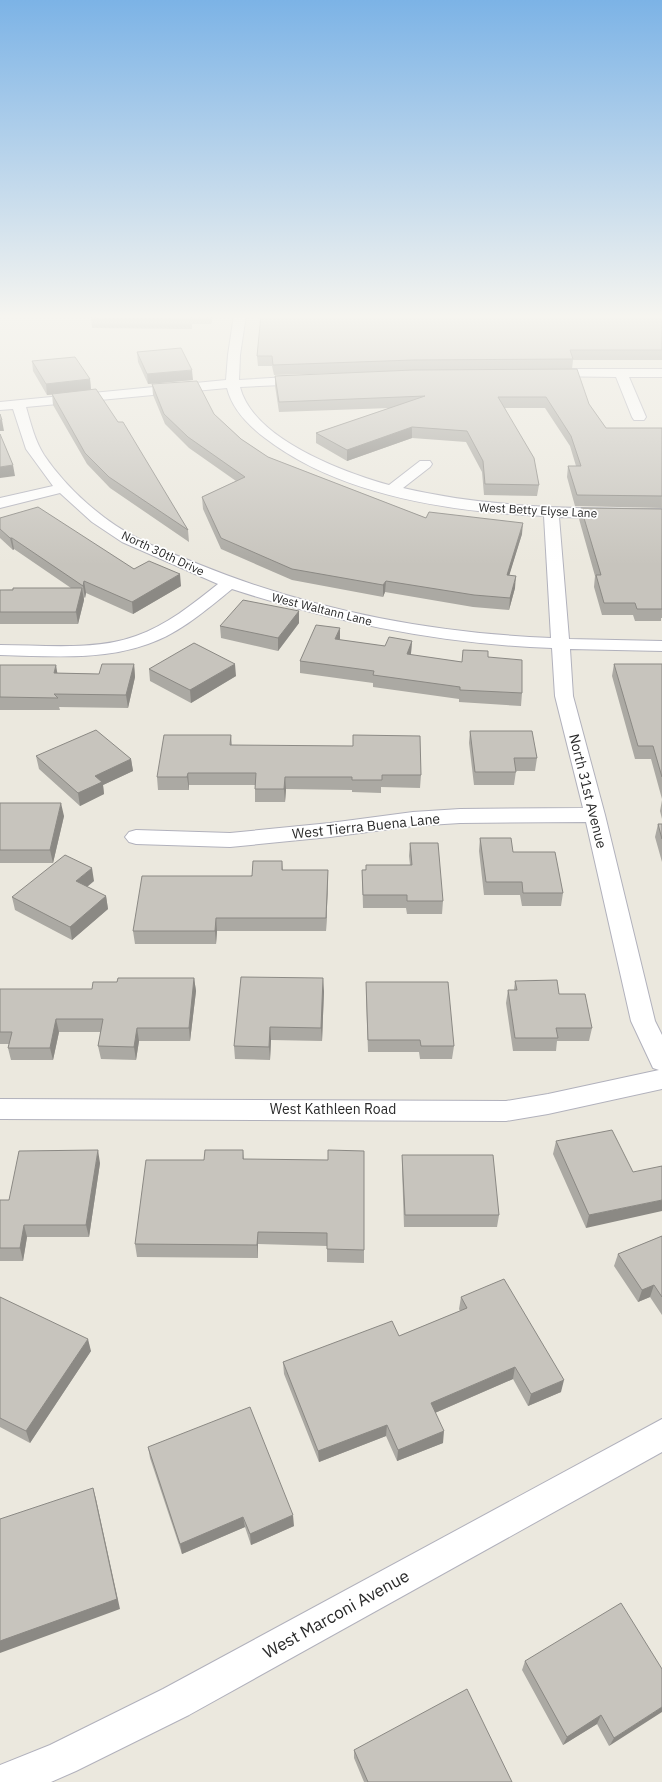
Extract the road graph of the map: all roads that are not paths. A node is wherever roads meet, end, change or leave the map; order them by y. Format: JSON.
{"nodes":[{"id":1,"x":73,"y":398,"type":"edge"},
{"id":2,"x":238,"y":398,"type":"edge"},
{"id":3,"x":632,"y":398,"type":"edge"},
{"id":4,"x":18,"y":403,"type":"junction"},
{"id":5,"x":0,"y":406,"type":"edge"},
{"id":6,"x":639,"y":416,"type":"dead end"},
{"id":7,"x":425,"y":464,"type":"dead end"},
{"id":8,"x":64,"y":488,"type":"junction"},
{"id":9,"x":392,"y":490,"type":"junction"},
{"id":10,"x":0,"y":503,"type":"edge"},
{"id":11,"x":551,"y":513,"type":"junction"},
{"id":12,"x":662,"y":514,"type":"edge"},
{"id":13,"x":230,"y":583,"type":"junction"},
{"id":14,"x":560,"y":645,"type":"junction"},
{"id":15,"x":662,"y":646,"type":"edge"},
{"id":16,"x":0,"y":650,"type":"edge"},
{"id":17,"x":595,"y":815,"type":"junction"},
{"id":18,"x":136,"y":837,"type":"dead end"},
{"id":19,"x":662,"y":1061,"type":"edge"},
{"id":20,"x":662,"y":1079,"type":"edge"},
{"id":21,"x":0,"y":1109,"type":"edge"},
{"id":22,"x":662,"y":1435,"type":"edge"},
{"id":23,"x":6,"y":1782,"type":"edge"}],
"edges":[{"from":1,"to":4,"type":"street"},
{"from":2,"to":9,"type":"street","name":"West Betty Elyse Lane"},
{"from":3,"to":6,"type":"street"},
{"from":4,"to":5,"type":"street"},
{"from":4,"to":8,"type":"street","name":"North 30th Drive"},
{"from":7,"to":9,"type":"street"},
{"from":8,"to":10,"type":"street"},
{"from":8,"to":13,"type":"street","name":"North 30th Drive"},
{"from":9,"to":11,"type":"street","name":"West Betty Elyse Lane"},
{"from":11,"to":12,"type":"street","name":"West Betty Elyse Lane"},
{"from":11,"to":14,"type":"street","name":"North 31st Avenue"},
{"from":13,"to":14,"type":"street","name":"West Waltann Lane"},
{"from":13,"to":16,"type":"street"},
{"from":14,"to":15,"type":"street","name":"West Waltann Lane"},
{"from":14,"to":17,"type":"street","name":"North 31st Avenue"},
{"from":17,"to":18,"type":"street","name":"West Tierra Buena Lane"},
{"from":17,"to":19,"type":"street","name":"North 31st Avenue"},
{"from":20,"to":21,"type":"street","name":"West Kathleen Road"},
{"from":22,"to":23,"type":"street","name":"West Marconi Avenue"}]}
